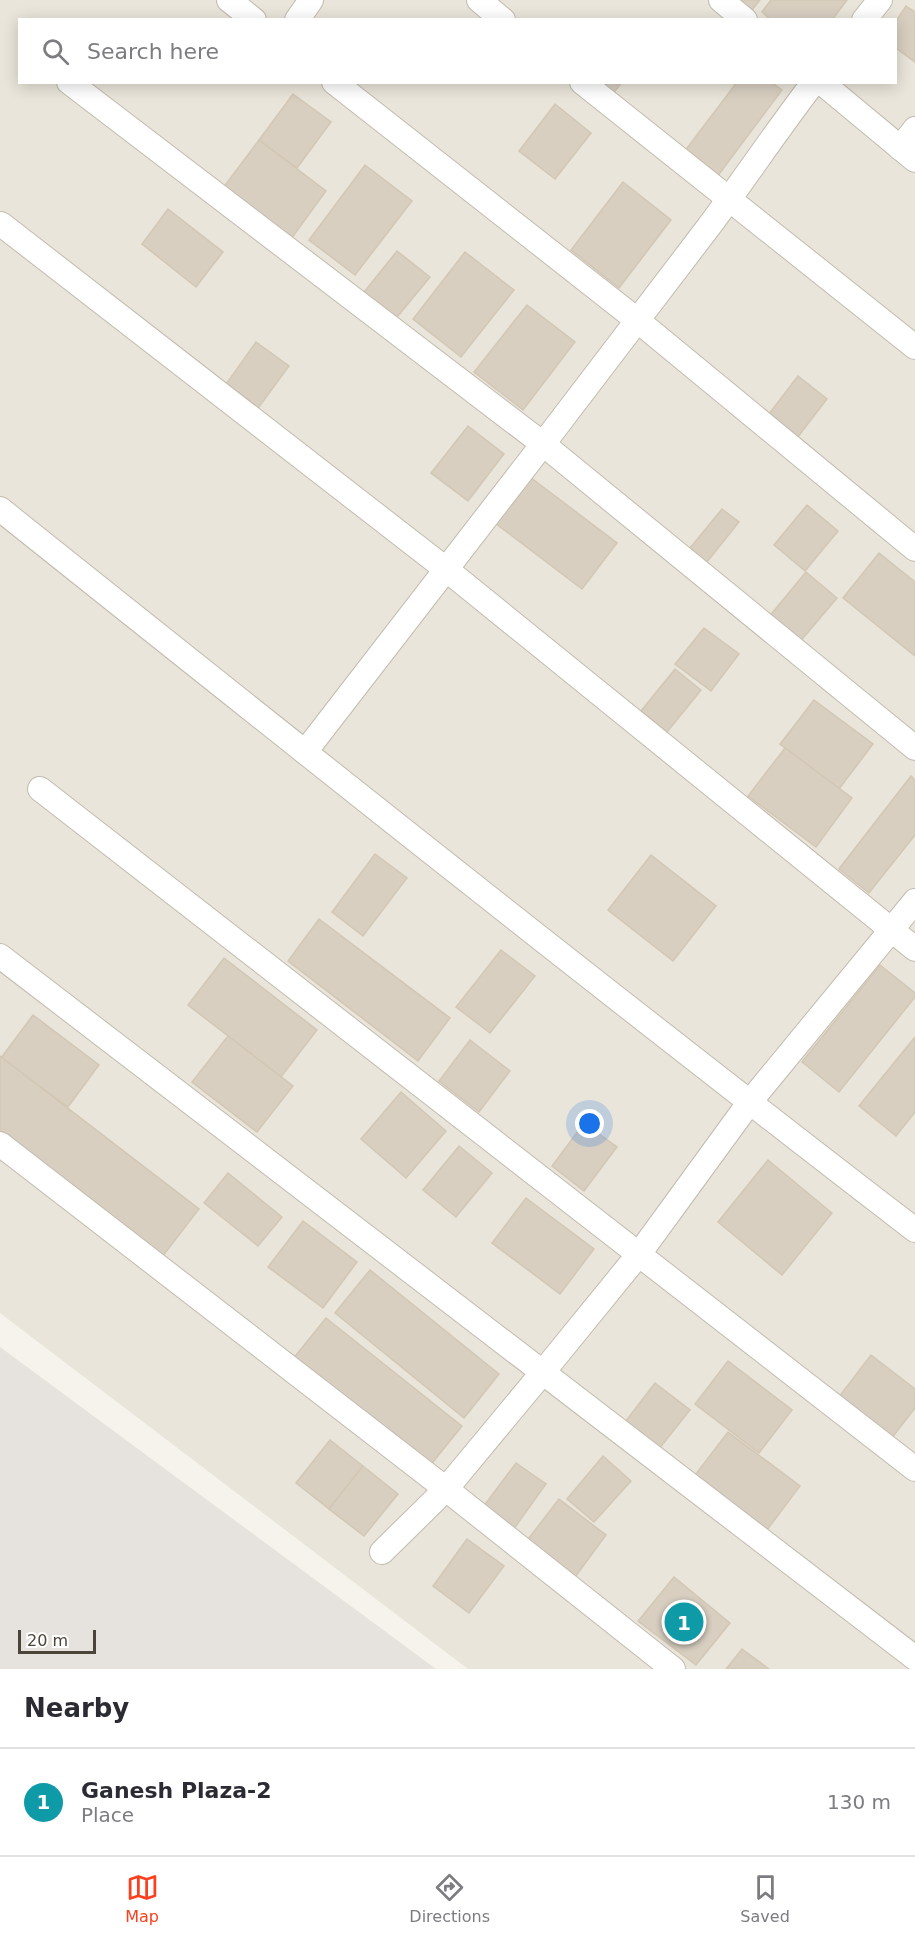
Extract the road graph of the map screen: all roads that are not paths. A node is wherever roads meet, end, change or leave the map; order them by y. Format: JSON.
{"nodes":[{"id":1,"x":229,"y":0,"type":"edge"},
{"id":2,"x":311,"y":0,"type":"edge"},
{"id":3,"x":479,"y":0,"type":"edge"},
{"id":4,"x":721,"y":0,"type":"edge"},
{"id":5,"x":880,"y":0,"type":"edge"},
{"id":6,"x":252,"y":18,"type":"edge"},
{"id":7,"x":298,"y":18,"type":"edge"},
{"id":8,"x":501,"y":18,"type":"edge"},
{"id":9,"x":743,"y":18,"type":"edge"},
{"id":10,"x":866,"y":18,"type":"edge"},
{"id":11,"x":72,"y":84,"type":"edge"},
{"id":12,"x":337,"y":84,"type":"edge"},
{"id":13,"x":585,"y":84,"type":"edge"},
{"id":14,"x":813,"y":84,"type":"edge"},
{"id":15,"x":823,"y":84,"type":"edge"},
{"id":16,"x":915,"y":129,"type":"edge"},
{"id":17,"x":907,"y":154,"type":"edge"},
{"id":18,"x":729,"y":199,"type":"junction"},
{"id":19,"x":1,"y":224,"type":"edge"},
{"id":20,"x":638,"y":320,"type":"junction"},
{"id":21,"x":915,"y":347,"type":"edge"},
{"id":22,"x":543,"y":444,"type":"junction"},
{"id":23,"x":0,"y":509,"type":"edge"},
{"id":24,"x":915,"y":549,"type":"edge"},
{"id":25,"x":447,"y":570,"type":"junction"},
{"id":26,"x":915,"y":748,"type":"edge"},
{"id":27,"x":304,"y":753,"type":"junction"},
{"id":28,"x":40,"y":789,"type":"dead end"},
{"id":29,"x":915,"y":900,"type":"edge"},
{"id":30,"x":892,"y":930,"type":"junction"},
{"id":31,"x":915,"y":949,"type":"edge"},
{"id":32,"x":0,"y":956,"type":"edge"},
{"id":33,"x":750,"y":1103,"type":"junction"},
{"id":34,"x":0,"y":1144,"type":"edge"},
{"id":35,"x":915,"y":1230,"type":"edge"},
{"id":36,"x":639,"y":1254,"type":"junction"},
{"id":37,"x":543,"y":1372,"type":"junction"},
{"id":38,"x":915,"y":1469,"type":"edge"},
{"id":39,"x":446,"y":1489,"type":"junction"},
{"id":40,"x":382,"y":1552,"type":"dead end"},
{"id":41,"x":915,"y":1658,"type":"edge"},
{"id":42,"x":673,"y":1669,"type":"edge"}],
"edges":[{"from":1,"to":6,"type":"street"},
{"from":2,"to":7,"type":"street"},
{"from":3,"to":8,"type":"street"},
{"from":4,"to":9,"type":"street"},
{"from":5,"to":10,"type":"street"},
{"from":11,"to":22,"type":"street"},
{"from":12,"to":20,"type":"street"},
{"from":13,"to":18,"type":"street"},
{"from":14,"to":18,"type":"street"},
{"from":15,"to":17,"type":"street"},
{"from":16,"to":17,"type":"street"},
{"from":18,"to":20,"type":"street"},
{"from":18,"to":21,"type":"street"},
{"from":19,"to":25,"type":"street"},
{"from":20,"to":22,"type":"street"},
{"from":20,"to":24,"type":"street"},
{"from":22,"to":25,"type":"street"},
{"from":22,"to":26,"type":"street"},
{"from":23,"to":27,"type":"street"},
{"from":25,"to":27,"type":"street"},
{"from":25,"to":30,"type":"street"},
{"from":27,"to":33,"type":"street"},
{"from":28,"to":36,"type":"street"},
{"from":29,"to":30,"type":"street"},
{"from":30,"to":31,"type":"street"},
{"from":30,"to":33,"type":"street"},
{"from":32,"to":37,"type":"street"},
{"from":33,"to":35,"type":"street"},
{"from":33,"to":36,"type":"street"},
{"from":34,"to":39,"type":"street"},
{"from":36,"to":37,"type":"street"},
{"from":36,"to":38,"type":"street"},
{"from":37,"to":39,"type":"street"},
{"from":37,"to":41,"type":"street"},
{"from":39,"to":40,"type":"street"},
{"from":39,"to":42,"type":"street"}]}
